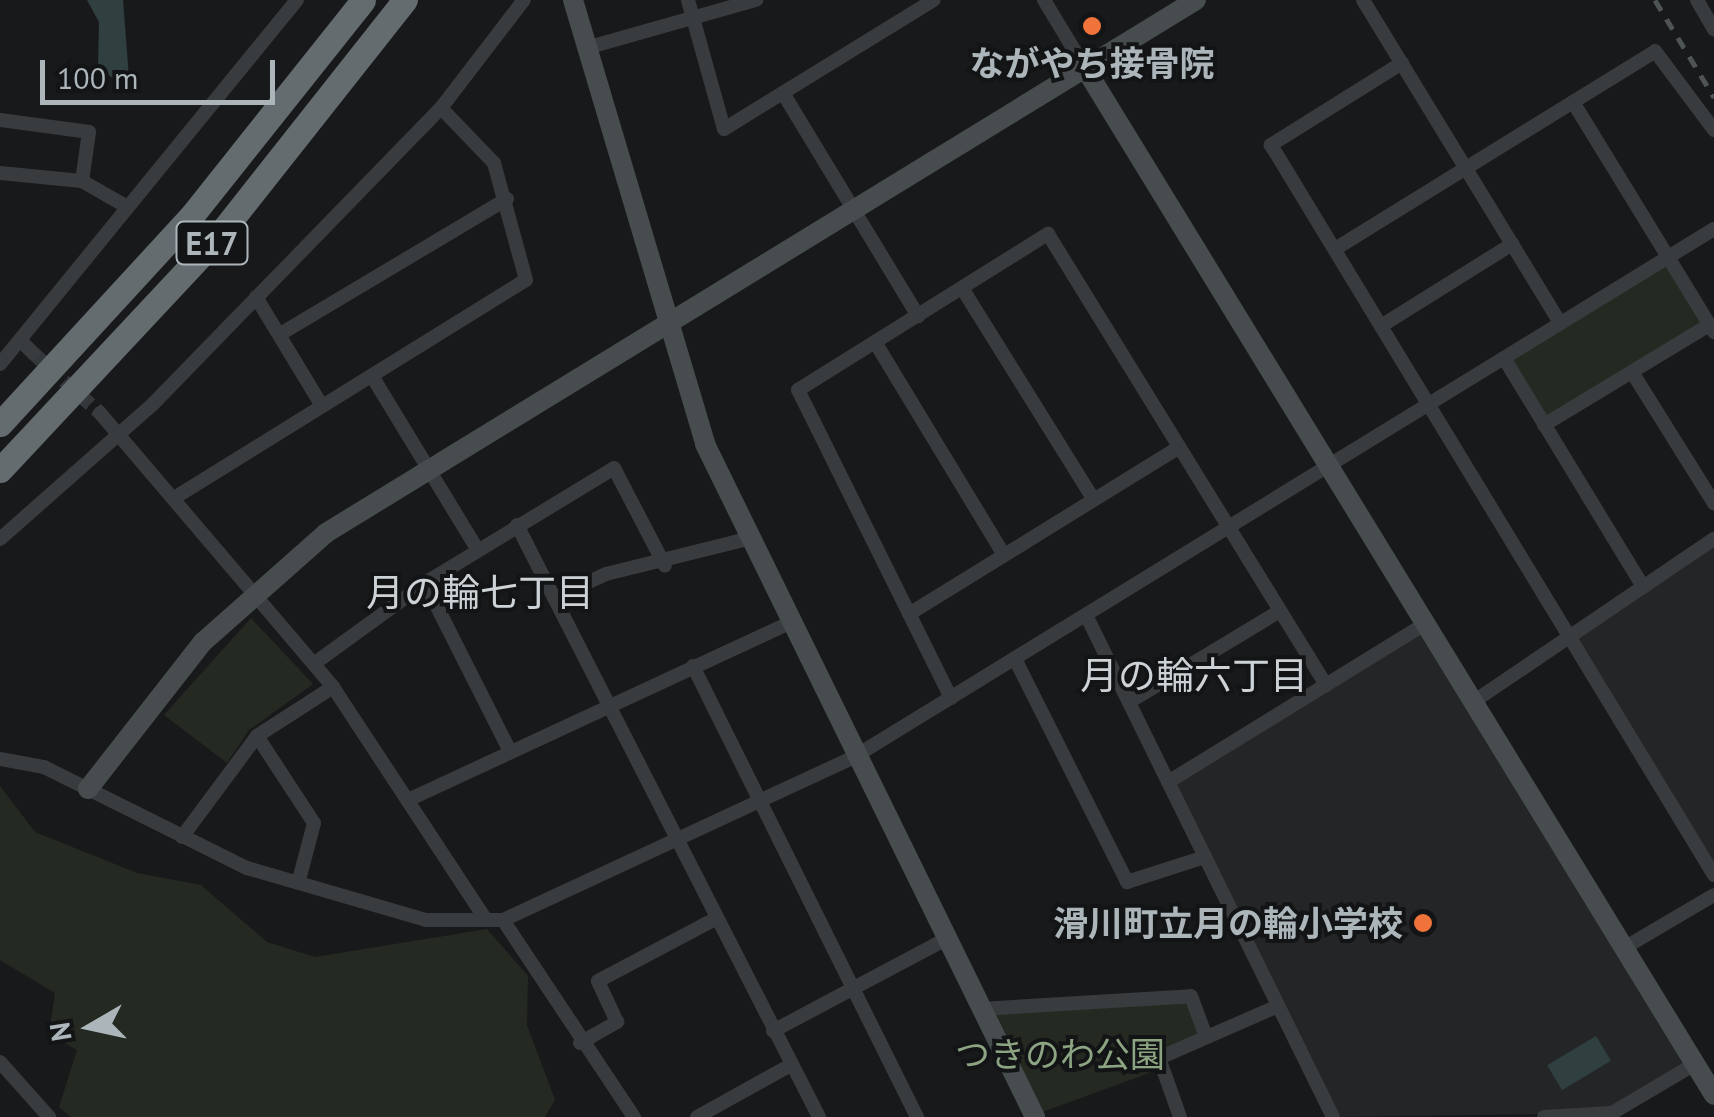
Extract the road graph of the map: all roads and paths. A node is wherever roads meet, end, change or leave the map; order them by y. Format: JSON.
{"nodes":[{"id":1,"x":297,"y":0,"type":"edge"},
{"id":2,"x":363,"y":0,"type":"edge"},
{"id":3,"x":404,"y":0,"type":"edge"},
{"id":4,"x":524,"y":0,"type":"edge"},
{"id":5,"x":573,"y":0,"type":"edge"},
{"id":6,"x":688,"y":0,"type":"edge"},
{"id":7,"x":756,"y":0,"type":"edge"},
{"id":8,"x":934,"y":0,"type":"edge"},
{"id":9,"x":1044,"y":0,"type":"edge"},
{"id":10,"x":1196,"y":0,"type":"edge"},
{"id":11,"x":1364,"y":0,"type":"edge"},
{"id":12,"x":1697,"y":0,"type":"edge"},
{"id":13,"x":693,"y":18,"type":"junction"},
{"id":14,"x":1714,"y":29,"type":"edge"},
{"id":15,"x":586,"y":48,"type":"junction"},
{"id":16,"x":1402,"y":62,"type":"junction"},
{"id":17,"x":1084,"y":68,"type":"junction"},
{"id":18,"x":783,"y":93,"type":"junction"},
{"id":19,"x":1573,"y":102,"type":"junction"},
{"id":20,"x":442,"y":108,"type":"junction"},
{"id":21,"x":0,"y":120,"type":"edge"},
{"id":22,"x":1714,"y":130,"type":"edge"},
{"id":23,"x":1466,"y":168,"type":"junction"},
{"id":24,"x":0,"y":173,"type":"edge"},
{"id":25,"x":82,"y":181,"type":"junction"},
{"id":26,"x":507,"y":199,"type":"junction"},
{"id":27,"x":122,"y":204,"type":"junction"},
{"id":28,"x":854,"y":210,"type":"junction"},
{"id":29,"x":1714,"y":229,"type":"edge"},
{"id":30,"x":1512,"y":244,"type":"junction"},
{"id":31,"x":1335,"y":249,"type":"junction"},
{"id":32,"x":1668,"y":257,"type":"junction"},
{"id":33,"x":962,"y":288,"type":"junction"},
{"id":34,"x":256,"y":297,"type":"junction"},
{"id":35,"x":918,"y":316,"type":"junction"},
{"id":36,"x":666,"y":322,"type":"junction"},
{"id":37,"x":1560,"y":323,"type":"junction"},
{"id":38,"x":1382,"y":326,"type":"junction"},
{"id":39,"x":1712,"y":329,"type":"edge"},
{"id":40,"x":282,"y":334,"type":"junction"},
{"id":41,"x":21,"y":342,"type":"junction"},
{"id":42,"x":875,"y":342,"type":"junction"},
{"id":43,"x":33,"y":353,"type":"tunnel mouth"},
{"id":44,"x":1504,"y":358,"type":"junction"},
{"id":45,"x":0,"y":364,"type":"edge"},
{"id":46,"x":1632,"y":372,"type":"junction"},
{"id":47,"x":372,"y":376,"type":"junction"},
{"id":48,"x":1429,"y":404,"type":"junction"},
{"id":49,"x":322,"y":406,"type":"junction"},
{"id":50,"x":100,"y":412,"type":"tunnel mouth"},
{"id":51,"x":0,"y":424,"type":"edge"},
{"id":52,"x":1544,"y":424,"type":"junction"},
{"id":53,"x":120,"y":430,"type":"junction"},
{"id":54,"x":1179,"y":447,"type":"junction"},
{"id":55,"x":1329,"y":466,"type":"junction"},
{"id":56,"x":428,"y":468,"type":"junction"},
{"id":57,"x":0,"y":470,"type":"edge"},
{"id":58,"x":179,"y":495,"type":"junction"},
{"id":59,"x":1092,"y":498,"type":"junction"},
{"id":60,"x":1714,"y":503,"type":"edge"},
{"id":61,"x":517,"y":525,"type":"junction"},
{"id":62,"x":1228,"y":527,"type":"junction"},
{"id":63,"x":0,"y":539,"type":"edge"},
{"id":64,"x":747,"y":539,"type":"junction"},
{"id":65,"x":1714,"y":540,"type":"edge"},
{"id":66,"x":478,"y":550,"type":"junction"},
{"id":67,"x":1002,"y":552,"type":"junction"},
{"id":68,"x":664,"y":566,"type":"junction"},
{"id":69,"x":425,"y":583,"type":"junction"},
{"id":70,"x":1644,"y":587,"type":"junction"},
{"id":71,"x":256,"y":588,"type":"junction"},
{"id":72,"x":554,"y":598,"type":"junction"},
{"id":73,"x":1280,"y":611,"type":"junction"},
{"id":74,"x":909,"y":614,"type":"junction"},
{"id":75,"x":1086,"y":615,"type":"junction"},
{"id":76,"x":789,"y":624,"type":"junction"},
{"id":77,"x":1425,"y":624,"type":"junction"},
{"id":78,"x":1570,"y":637,"type":"junction"},
{"id":79,"x":1015,"y":659,"type":"junction"},
{"id":80,"x":315,"y":663,"type":"junction"},
{"id":81,"x":693,"y":666,"type":"junction"},
{"id":82,"x":1326,"y":685,"type":"junction"},
{"id":83,"x":333,"y":687,"type":"junction"},
{"id":84,"x":951,"y":698,"type":"junction"},
{"id":85,"x":1128,"y":702,"type":"junction"},
{"id":86,"x":1473,"y":702,"type":"junction"},
{"id":87,"x":605,"y":704,"type":"junction"},
{"id":88,"x":257,"y":736,"type":"junction"},
{"id":89,"x":508,"y":749,"type":"junction"},
{"id":90,"x":854,"y":757,"type":"junction"},
{"id":91,"x":0,"y":759,"type":"edge"},
{"id":92,"x":1168,"y":782,"type":"junction"},
{"id":93,"x":88,"y":789,"type":"junction"},
{"id":94,"x":408,"y":800,"type":"junction"},
{"id":95,"x":760,"y":804,"type":"junction"},
{"id":96,"x":182,"y":837,"type":"junction"},
{"id":97,"x":676,"y":845,"type":"junction"},
{"id":98,"x":1205,"y":856,"type":"junction"},
{"id":99,"x":1714,"y":875,"type":"edge"},
{"id":100,"x":299,"y":880,"type":"junction"},
{"id":101,"x":1714,"y":895,"type":"edge"},
{"id":102,"x":484,"y":917,"type":"junction"},
{"id":103,"x":714,"y":919,"type":"junction"},
{"id":104,"x":502,"y":920,"type":"junction"},
{"id":105,"x":946,"y":940,"type":"junction"},
{"id":106,"x":1624,"y":948,"type":"junction"},
{"id":107,"x":854,"y":989,"type":"junction"},
{"id":108,"x":1278,"y":1006,"type":"junction"},
{"id":109,"x":981,"y":1009,"type":"junction"},
{"id":110,"x":774,"y":1031,"type":"junction"},
{"id":111,"x":1205,"y":1034,"type":"junction"},
{"id":112,"x":580,"y":1043,"type":"junction"},
{"id":113,"x":0,"y":1062,"type":"edge"},
{"id":114,"x":1694,"y":1064,"type":"junction"},
{"id":115,"x":792,"y":1065,"type":"junction"},
{"id":116,"x":1714,"y":1096,"type":"edge"},
{"id":117,"x":49,"y":1117,"type":"edge"},
{"id":118,"x":634,"y":1117,"type":"edge"},
{"id":119,"x":696,"y":1117,"type":"edge"},
{"id":120,"x":819,"y":1117,"type":"edge"},
{"id":121,"x":918,"y":1117,"type":"edge"},
{"id":122,"x":1035,"y":1117,"type":"edge"},
{"id":123,"x":1180,"y":1117,"type":"edge"},
{"id":124,"x":1333,"y":1117,"type":"edge"},
{"id":125,"x":1544,"y":1117,"type":"edge"}],
"edges":[{"from":1,"to":27,"type":"street"},
{"from":2,"to":51,"type":"highway","number":"E17"},
{"from":3,"to":57,"type":"highway","number":"E17"},
{"from":4,"to":20,"type":"street"},
{"from":5,"to":15,"type":"street"},
{"from":6,"to":13,"type":"street"},
{"from":7,"to":13,"type":"street"},
{"from":8,"to":18,"type":"street"},
{"from":9,"to":17,"type":"street"},
{"from":10,"to":17,"type":"street"},
{"from":11,"to":16,"type":"street"},
{"from":12,"to":14,"type":"street"},
{"from":13,"to":15,"type":"street"},
{"from":13,"to":18,"type":"street"},
{"from":15,"to":36,"type":"street"},
{"from":16,"to":23,"type":"street"},
{"from":16,"to":31,"type":"street"},
{"from":17,"to":28,"type":"street"},
{"from":17,"to":55,"type":"street"},
{"from":18,"to":28,"type":"street"},
{"from":19,"to":22,"type":"street"},
{"from":19,"to":23,"type":"street"},
{"from":19,"to":32,"type":"street"},
{"from":20,"to":26,"type":"street"},
{"from":20,"to":34,"type":"street"},
{"from":21,"to":25,"type":"street"},
{"from":23,"to":30,"type":"street"},
{"from":23,"to":31,"type":"street"},
{"from":24,"to":25,"type":"street"},
{"from":25,"to":27,"type":"street"},
{"from":26,"to":40,"type":"street"},
{"from":26,"to":47,"type":"street"},
{"from":27,"to":41,"type":"street"},
{"from":28,"to":35,"type":"street"},
{"from":28,"to":36,"type":"street"},
{"from":29,"to":32,"type":"street"},
{"from":30,"to":37,"type":"street"},
{"from":30,"to":38,"type":"street"},
{"from":31,"to":38,"type":"street"},
{"from":32,"to":37,"type":"street"},
{"from":32,"to":39,"type":"street"},
{"from":33,"to":35,"type":"street"},
{"from":33,"to":54,"type":"street"},
{"from":33,"to":59,"type":"street"},
{"from":34,"to":40,"type":"street"},
{"from":34,"to":53,"type":"street"},
{"from":35,"to":42,"type":"street"},
{"from":36,"to":56,"type":"street"},
{"from":36,"to":64,"type":"street"},
{"from":37,"to":44,"type":"street"},
{"from":38,"to":48,"type":"street"},
{"from":39,"to":46,"type":"street"},
{"from":40,"to":49,"type":"street"},
{"from":41,"to":43,"type":"street"},
{"from":41,"to":45,"type":"street"},
{"from":42,"to":67,"type":"street"},
{"from":42,"to":74,"type":"street"},
{"from":44,"to":48,"type":"street"},
{"from":44,"to":52,"type":"street"},
{"from":46,"to":52,"type":"street"},
{"from":46,"to":60,"type":"street"},
{"from":47,"to":49,"type":"street"},
{"from":47,"to":56,"type":"street"},
{"from":48,"to":55,"type":"street"},
{"from":48,"to":78,"type":"street"},
{"from":49,"to":58,"type":"street"},
{"from":50,"to":53,"type":"street"},
{"from":52,"to":70,"type":"street"},
{"from":53,"to":58,"type":"street"},
{"from":53,"to":63,"type":"street"},
{"from":54,"to":59,"type":"street"},
{"from":54,"to":62,"type":"street"},
{"from":55,"to":62,"type":"street"},
{"from":55,"to":77,"type":"street"},
{"from":56,"to":66,"type":"street"},
{"from":56,"to":71,"type":"street"},
{"from":58,"to":71,"type":"street"},
{"from":59,"to":67,"type":"street"},
{"from":61,"to":66,"type":"street"},
{"from":61,"to":68,"type":"street"},
{"from":61,"to":72,"type":"street"},
{"from":62,"to":73,"type":"street"},
{"from":62,"to":75,"type":"street"},
{"from":64,"to":68,"type":"street"},
{"from":64,"to":76,"type":"street"},
{"from":65,"to":70,"type":"street"},
{"from":66,"to":69,"type":"street"},
{"from":67,"to":74,"type":"street"},
{"from":68,"to":72,"type":"street"},
{"from":69,"to":80,"type":"street"},
{"from":69,"to":89,"type":"street"},
{"from":70,"to":78,"type":"street"},
{"from":71,"to":80,"type":"street"},
{"from":71,"to":93,"type":"street"},
{"from":72,"to":87,"type":"street"},
{"from":73,"to":82,"type":"street"},
{"from":73,"to":85,"type":"street"},
{"from":74,"to":84,"type":"street"},
{"from":75,"to":79,"type":"street"},
{"from":75,"to":85,"type":"street"},
{"from":76,"to":81,"type":"street"},
{"from":76,"to":90,"type":"street"},
{"from":77,"to":82,"type":"street"},
{"from":77,"to":86,"type":"street"},
{"from":78,"to":86,"type":"street"},
{"from":78,"to":99,"type":"street"},
{"from":79,"to":84,"type":"street"},
{"from":79,"to":98,"type":"street"},
{"from":80,"to":83,"type":"street"},
{"from":81,"to":87,"type":"street"},
{"from":81,"to":95,"type":"street"},
{"from":82,"to":92,"type":"street"},
{"from":83,"to":88,"type":"street"},
{"from":83,"to":94,"type":"street"},
{"from":84,"to":90,"type":"street"},
{"from":85,"to":92,"type":"street"},
{"from":86,"to":106,"type":"street"},
{"from":87,"to":89,"type":"street"},
{"from":87,"to":97,"type":"street"},
{"from":88,"to":96,"type":"street"},
{"from":88,"to":100,"type":"street"},
{"from":89,"to":94,"type":"street"},
{"from":90,"to":95,"type":"street"},
{"from":90,"to":105,"type":"street"},
{"from":91,"to":93,"type":"street"},
{"from":92,"to":98,"type":"street"},
{"from":93,"to":96,"type":"street"},
{"from":94,"to":102,"type":"street"},
{"from":95,"to":97,"type":"street"},
{"from":95,"to":107,"type":"street"},
{"from":96,"to":100,"type":"street"},
{"from":97,"to":103,"type":"street"},
{"from":97,"to":104,"type":"street"},
{"from":98,"to":108,"type":"street"},
{"from":100,"to":102,"type":"street"},
{"from":101,"to":106,"type":"street"},
{"from":102,"to":104,"type":"street"},
{"from":103,"to":110,"type":"street"},
{"from":103,"to":112,"type":"street"},
{"from":104,"to":112,"type":"street"},
{"from":105,"to":107,"type":"street"},
{"from":105,"to":109,"type":"street"},
{"from":106,"to":114,"type":"street"},
{"from":107,"to":110,"type":"street"},
{"from":107,"to":121,"type":"street"},
{"from":108,"to":111,"type":"street"},
{"from":108,"to":124,"type":"street"},
{"from":109,"to":111,"type":"street"},
{"from":109,"to":122,"type":"street"},
{"from":110,"to":115,"type":"street"},
{"from":111,"to":123,"type":"street"},
{"from":112,"to":118,"type":"street"},
{"from":113,"to":117,"type":"street"},
{"from":114,"to":116,"type":"street"},
{"from":114,"to":125,"type":"street"},
{"from":115,"to":119,"type":"street"},
{"from":115,"to":120,"type":"street"}]}
